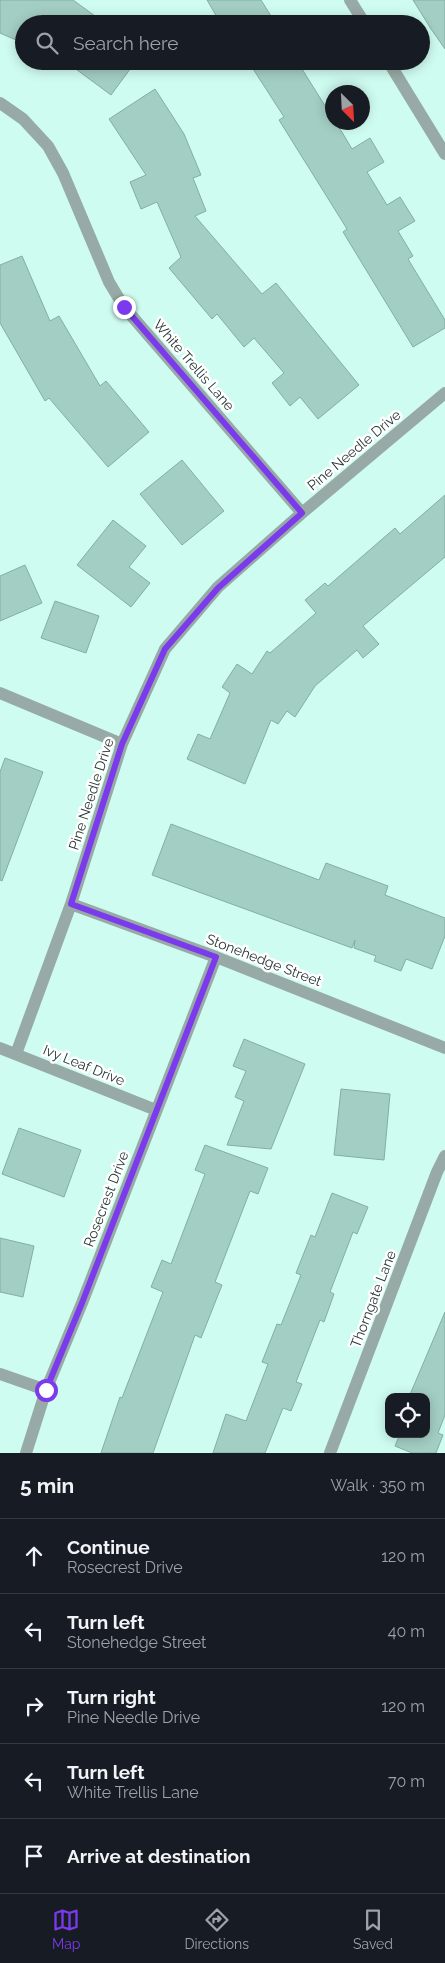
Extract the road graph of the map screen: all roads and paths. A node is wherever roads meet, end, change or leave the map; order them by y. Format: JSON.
{"nodes":[{"id":1,"x":350,"y":0,"type":"edge"},
{"id":2,"x":359,"y":15,"type":"edge"},
{"id":3,"x":394,"y":70,"type":"edge"},
{"id":4,"x":0,"y":103,"type":"edge"},
{"id":5,"x":445,"y":154,"type":"edge"},
{"id":6,"x":445,"y":393,"type":"edge"},
{"id":7,"x":302,"y":513,"type":"junction"},
{"id":8,"x":0,"y":693,"type":"edge"},
{"id":9,"x":122,"y":744,"type":"junction"},
{"id":10,"x":71,"y":904,"type":"junction"},
{"id":11,"x":216,"y":957,"type":"junction"},
{"id":12,"x":0,"y":1048,"type":"edge"},
{"id":13,"x":445,"y":1048,"type":"edge"},
{"id":14,"x":16,"y":1054,"type":"junction"},
{"id":15,"x":156,"y":1110,"type":"junction"},
{"id":16,"x":445,"y":1156,"type":"edge"},
{"id":17,"x":0,"y":1374,"type":"edge"},
{"id":18,"x":46,"y":1390,"type":"junction"},
{"id":19,"x":26,"y":1453,"type":"edge"},
{"id":20,"x":330,"y":1453,"type":"edge"}],
"edges":[{"from":1,"to":2,"type":"street"},
{"from":3,"to":5,"type":"street"},
{"from":4,"to":7,"type":"street","name":"White Trellis Lane"},
{"from":6,"to":7,"type":"street","name":"Pine Needle Drive"},
{"from":7,"to":9,"type":"street","name":"Pine Needle Drive"},
{"from":8,"to":9,"type":"street"},
{"from":9,"to":10,"type":"street","name":"Pine Needle Drive"},
{"from":10,"to":11,"type":"street","name":"Stonehedge Street"},
{"from":10,"to":14,"type":"street","name":"Pine Needle Drive"},
{"from":11,"to":13,"type":"street","name":"Stonehedge Street"},
{"from":11,"to":15,"type":"street","name":"Rosecrest Drive"},
{"from":12,"to":14,"type":"street","name":"Ivy Leaf Drive"},
{"from":14,"to":15,"type":"street","name":"Ivy Leaf Drive"},
{"from":15,"to":18,"type":"street","name":"Rosecrest Drive"},
{"from":16,"to":20,"type":"street","name":"Thorngate Lane"},
{"from":17,"to":18,"type":"street"},
{"from":18,"to":19,"type":"street","name":"Rosecrest Drive"}]}
